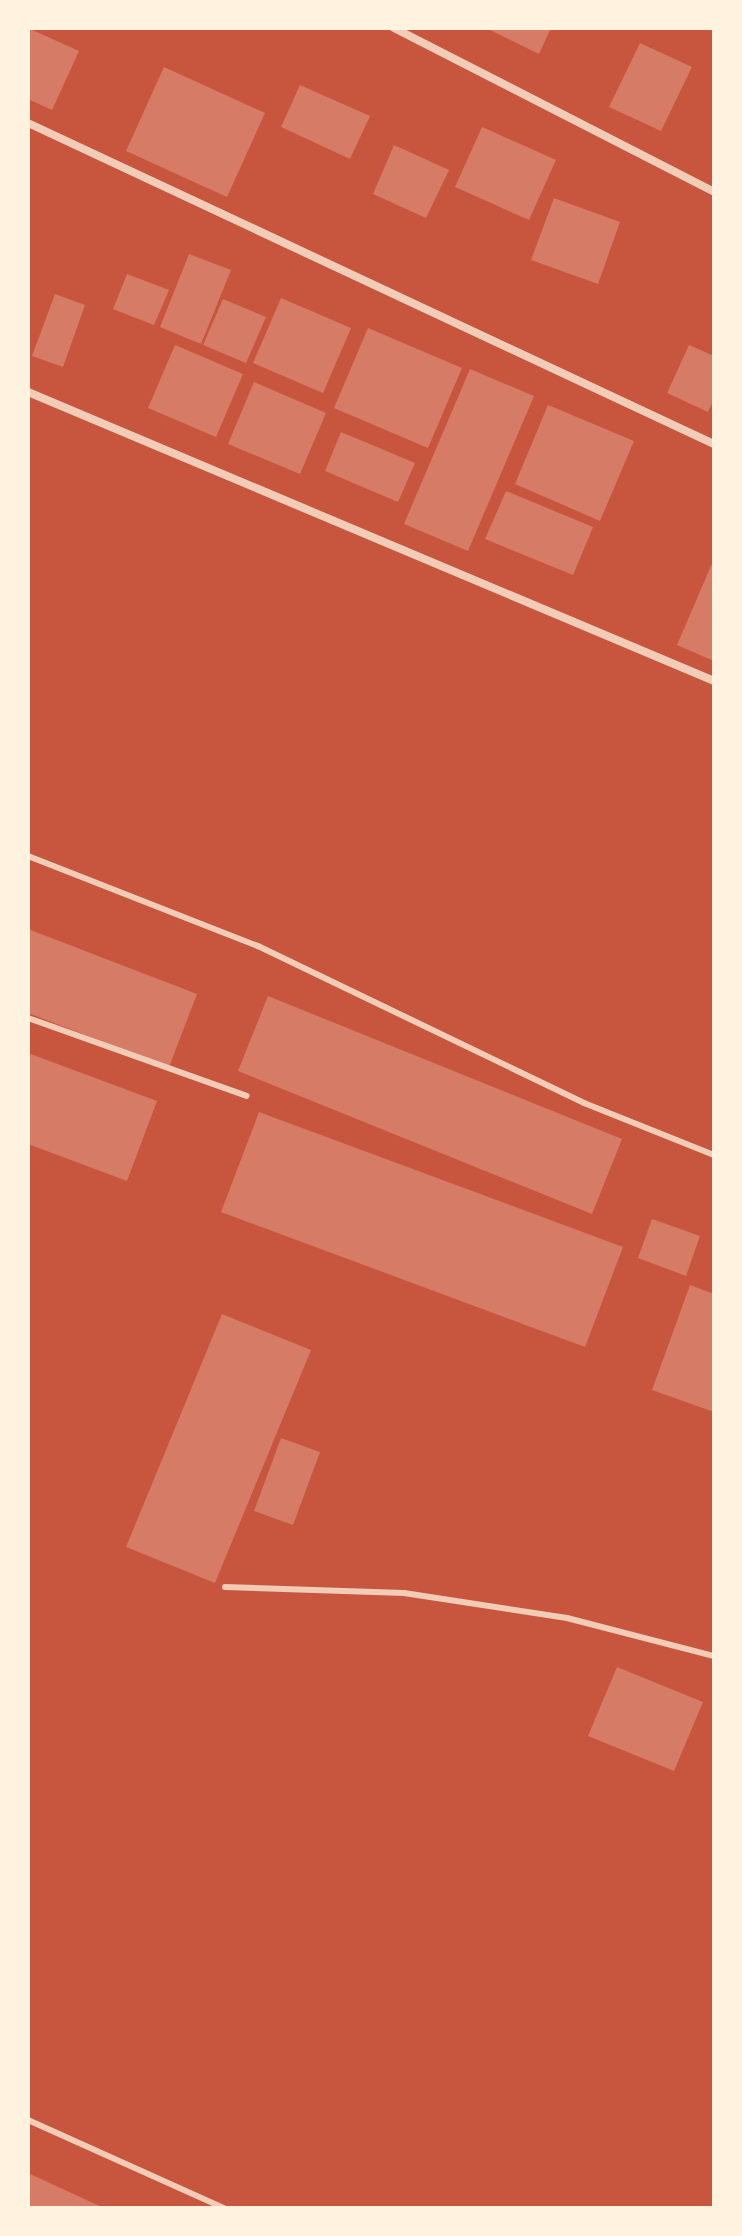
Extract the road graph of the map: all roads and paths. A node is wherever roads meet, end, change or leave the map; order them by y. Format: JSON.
{"nodes":[{"id":1,"x":394,"y":28,"type":"edge"},
{"id":2,"x":28,"y":123,"type":"edge"},
{"id":3,"x":714,"y":192,"type":"edge"},
{"id":4,"x":28,"y":392,"type":"edge"},
{"id":5,"x":714,"y":444,"type":"edge"},
{"id":6,"x":714,"y":681,"type":"edge"},
{"id":7,"x":28,"y":856,"type":"edge"},
{"id":8,"x":28,"y":1018,"type":"edge"},
{"id":9,"x":247,"y":1096,"type":"dead end"},
{"id":10,"x":714,"y":1155,"type":"edge"},
{"id":11,"x":225,"y":1587,"type":"dead end"},
{"id":12,"x":714,"y":1656,"type":"edge"},
{"id":13,"x":28,"y":2120,"type":"edge"},
{"id":14,"x":224,"y":2208,"type":"edge"}],
"edges":[{"from":1,"to":3,"type":"street"},
{"from":2,"to":5,"type":"street"},
{"from":4,"to":6,"type":"street"},
{"from":7,"to":10,"type":"lane"},
{"from":8,"to":9,"type":"lane"},
{"from":11,"to":12,"type":"lane"},
{"from":13,"to":14,"type":"lane"}]}
